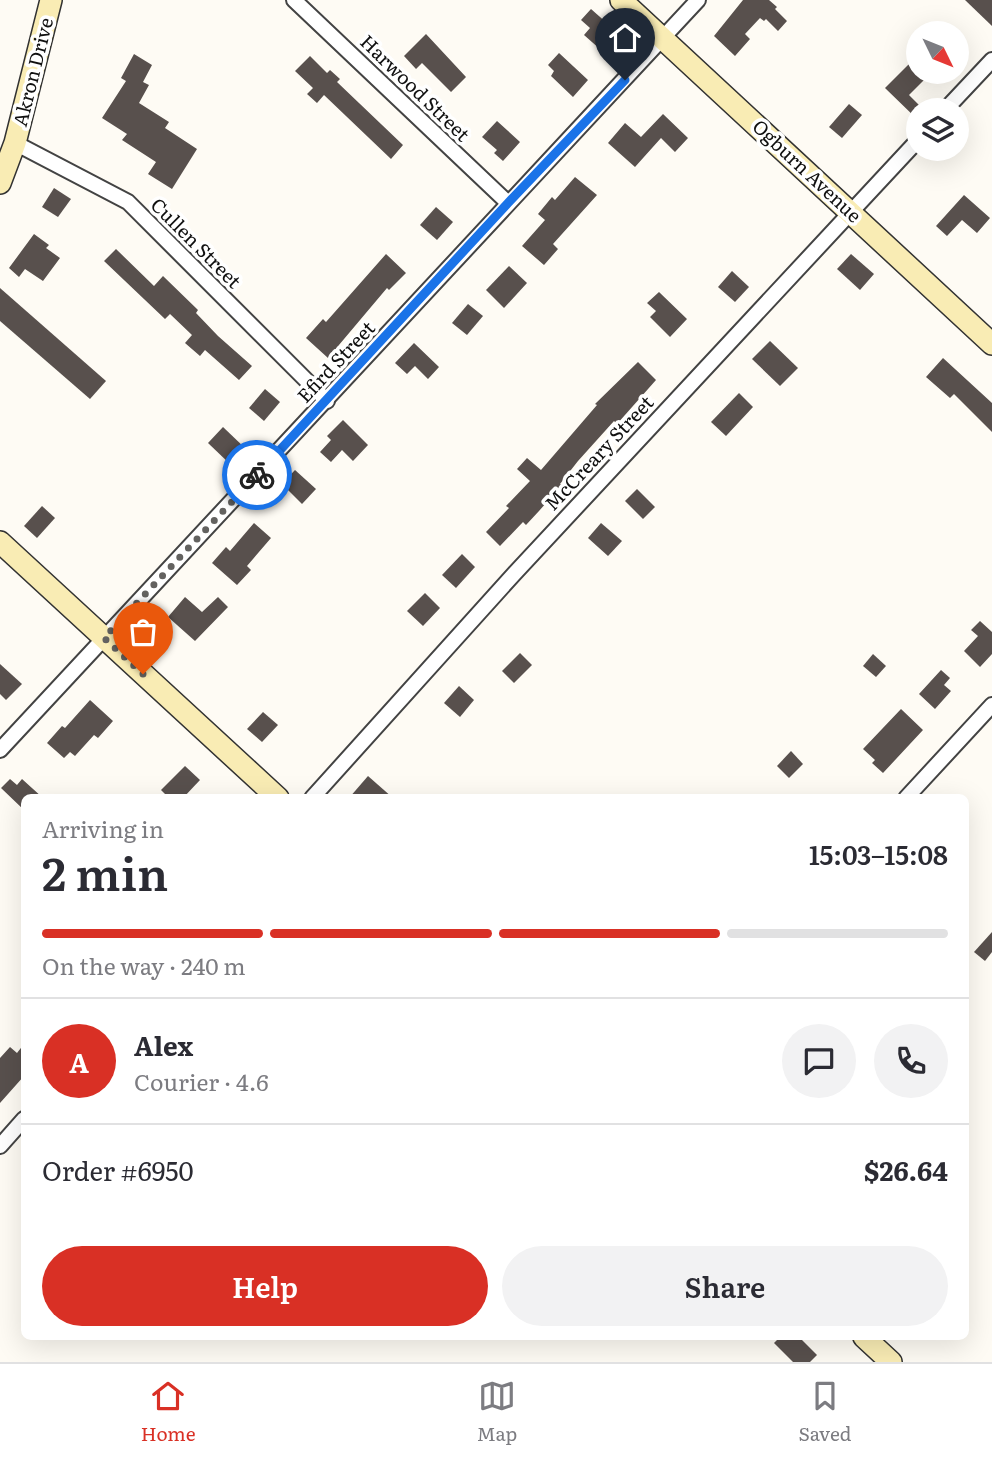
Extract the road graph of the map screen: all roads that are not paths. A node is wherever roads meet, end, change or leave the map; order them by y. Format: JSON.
{"nodes":[{"id":1,"x":51,"y":0,"type":"edge"},
{"id":2,"x":295,"y":0,"type":"edge"},
{"id":3,"x":621,"y":0,"type":"edge"},
{"id":4,"x":698,"y":0,"type":"edge"},
{"id":5,"x":662,"y":39,"type":"junction"},
{"id":6,"x":992,"y":60,"type":"edge"},
{"id":7,"x":957,"y":98,"type":"edge"},
{"id":8,"x":15,"y":143,"type":"junction"},
{"id":9,"x":906,"y":153,"type":"edge"},
{"id":10,"x":0,"y":183,"type":"edge"},
{"id":11,"x":508,"y":203,"type":"junction"},
{"id":12,"x":851,"y":212,"type":"junction"},
{"id":13,"x":992,"y":344,"type":"edge"},
{"id":14,"x":327,"y":401,"type":"junction"},
{"id":15,"x":0,"y":542,"type":"edge"},
{"id":16,"x":104,"y":638,"type":"junction"},
{"id":17,"x":992,"y":705,"type":"edge"},
{"id":18,"x":0,"y":750,"type":"edge"},
{"id":19,"x":274,"y":794,"type":"edge"},
{"id":20,"x":316,"y":794,"type":"edge"},
{"id":21,"x":910,"y":794,"type":"edge"},
{"id":22,"x":21,"y":1122,"type":"edge"},
{"id":23,"x":0,"y":1146,"type":"edge"},
{"id":24,"x":867,"y":1340,"type":"edge"},
{"id":25,"x":891,"y":1362,"type":"edge"}],
"edges":[{"from":1,"to":8,"type":"street","name":"Akron Drive"},
{"from":2,"to":11,"type":"street","name":"Harwood Street"},
{"from":3,"to":5,"type":"street","name":"Ogburn Avenue"},
{"from":4,"to":5,"type":"street","name":"Efird Street"},
{"from":5,"to":11,"type":"street","name":"Efird Street"},
{"from":5,"to":12,"type":"street","name":"Ogburn Avenue"},
{"from":6,"to":7,"type":"street"},
{"from":8,"to":10,"type":"street","name":"Akron Drive"},
{"from":8,"to":14,"type":"street","name":"Cullen Street"},
{"from":9,"to":12,"type":"street","name":"McCreary Street"},
{"from":11,"to":14,"type":"street","name":"Efird Street"},
{"from":12,"to":13,"type":"street","name":"Ogburn Avenue"},
{"from":12,"to":20,"type":"street","name":"McCreary Street"},
{"from":14,"to":16,"type":"street","name":"Efird Street"},
{"from":15,"to":16,"type":"street"},
{"from":16,"to":18,"type":"street","name":"Efird Street"},
{"from":16,"to":19,"type":"street"},
{"from":17,"to":21,"type":"street"},
{"from":22,"to":23,"type":"street"},
{"from":24,"to":25,"type":"street"}]}
